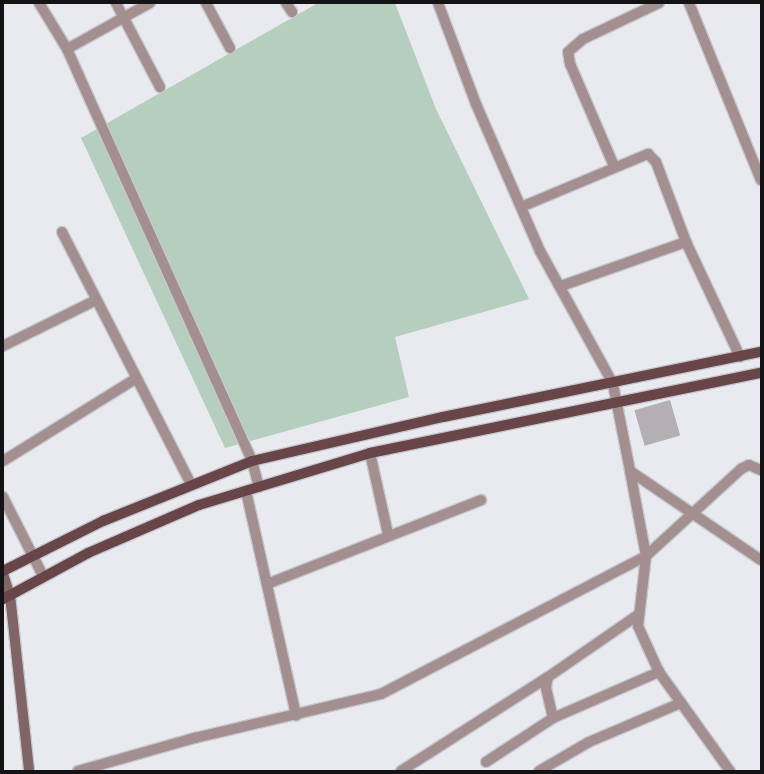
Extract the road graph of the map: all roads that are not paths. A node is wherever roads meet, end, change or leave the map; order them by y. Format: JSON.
{"nodes":[{"id":1,"x":39,"y":3,"type":"edge"},
{"id":2,"x":116,"y":3,"type":"edge"},
{"id":3,"x":150,"y":3,"type":"edge"},
{"id":4,"x":206,"y":3,"type":"edge"},
{"id":5,"x":286,"y":3,"type":"edge"},
{"id":6,"x":438,"y":3,"type":"edge"},
{"id":7,"x":659,"y":3,"type":"edge"},
{"id":8,"x":690,"y":3,"type":"edge"},
{"id":9,"x":292,"y":12,"type":"dead end"},
{"id":10,"x":124,"y":17,"type":"junction"},
{"id":11,"x":230,"y":48,"type":"dead end"},
{"id":12,"x":66,"y":49,"type":"junction"},
{"id":13,"x":160,"y":87,"type":"dead end"},
{"id":14,"x":614,"y":166,"type":"junction"},
{"id":15,"x":761,"y":180,"type":"edge"},
{"id":16,"x":521,"y":207,"type":"junction"},
{"id":17,"x":62,"y":232,"type":"dead end"},
{"id":18,"x":686,"y":242,"type":"junction"},
{"id":19,"x":561,"y":286,"type":"junction"},
{"id":20,"x":96,"y":300,"type":"junction"},
{"id":21,"x":4,"y":342,"type":"edge"},
{"id":22,"x":761,"y":352,"type":"edge"},
{"id":23,"x":740,"y":357,"type":"junction"},
{"id":24,"x":761,"y":373,"type":"edge"},
{"id":25,"x":135,"y":379,"type":"junction"},
{"id":26,"x":613,"y":384,"type":"junction"},
{"id":27,"x":617,"y":404,"type":"junction"},
{"id":28,"x":370,"y":453,"type":"junction"},
{"id":29,"x":3,"y":461,"type":"edge"},
{"id":30,"x":252,"y":461,"type":"junction"},
{"id":31,"x":761,"y":470,"type":"edge"},
{"id":32,"x":630,"y":471,"type":"junction"},
{"id":33,"x":190,"y":484,"type":"junction"},
{"id":34,"x":259,"y":487,"type":"junction"},
{"id":35,"x":246,"y":491,"type":"junction"},
{"id":36,"x":3,"y":497,"type":"edge"},
{"id":37,"x":481,"y":500,"type":"dead end"},
{"id":38,"x":689,"y":514,"type":"junction"},
{"id":39,"x":388,"y":534,"type":"junction"},
{"id":40,"x":33,"y":556,"type":"junction"},
{"id":41,"x":646,"y":556,"type":"junction"},
{"id":42,"x":761,"y":560,"type":"edge"},
{"id":43,"x":3,"y":571,"type":"edge"},
{"id":44,"x":3,"y":574,"type":"edge"},
{"id":45,"x":44,"y":576,"type":"junction"},
{"id":46,"x":267,"y":584,"type":"junction"},
{"id":47,"x":7,"y":597,"type":"edge"},
{"id":48,"x":638,"y":616,"type":"junction"},
{"id":49,"x":659,"y":672,"type":"junction"},
{"id":50,"x":548,"y":676,"type":"junction"},
{"id":51,"x":681,"y":703,"type":"junction"},
{"id":52,"x":296,"y":715,"type":"junction"},
{"id":53,"x":553,"y":718,"type":"junction"},
{"id":54,"x":486,"y":762,"type":"dead end"},
{"id":55,"x":30,"y":771,"type":"edge"},
{"id":56,"x":78,"y":771,"type":"edge"},
{"id":57,"x":401,"y":771,"type":"edge"},
{"id":58,"x":539,"y":771,"type":"edge"},
{"id":59,"x":730,"y":771,"type":"edge"}],
"edges":[{"from":1,"to":12,"type":"street"},
{"from":2,"to":10,"type":"street"},
{"from":3,"to":10,"type":"street"},
{"from":4,"to":11,"type":"street"},
{"from":5,"to":9,"type":"street"},
{"from":6,"to":16,"type":"street"},
{"from":7,"to":14,"type":"street"},
{"from":8,"to":15,"type":"street"},
{"from":10,"to":12,"type":"street"},
{"from":10,"to":13,"type":"street"},
{"from":12,"to":30,"type":"street"},
{"from":14,"to":16,"type":"street"},
{"from":14,"to":18,"type":"street"},
{"from":16,"to":19,"type":"street"},
{"from":17,"to":20,"type":"street"},
{"from":18,"to":19,"type":"street"},
{"from":18,"to":23,"type":"street"},
{"from":19,"to":26,"type":"street"},
{"from":20,"to":21,"type":"street"},
{"from":20,"to":25,"type":"street"},
{"from":22,"to":23,"type":"main road"},
{"from":23,"to":26,"type":"main road"},
{"from":24,"to":27,"type":"main road"},
{"from":25,"to":29,"type":"street"},
{"from":25,"to":33,"type":"street"},
{"from":26,"to":27,"type":"street"},
{"from":26,"to":30,"type":"main road"},
{"from":27,"to":28,"type":"main road"},
{"from":27,"to":32,"type":"street"},
{"from":28,"to":34,"type":"main road"},
{"from":28,"to":39,"type":"street"},
{"from":30,"to":33,"type":"main road"},
{"from":30,"to":34,"type":"street"},
{"from":31,"to":38,"type":"street"},
{"from":32,"to":38,"type":"street"},
{"from":32,"to":41,"type":"street"},
{"from":33,"to":40,"type":"main road"},
{"from":34,"to":35,"type":"main road"},
{"from":35,"to":45,"type":"main road"},
{"from":35,"to":46,"type":"street"},
{"from":36,"to":40,"type":"street"},
{"from":37,"to":39,"type":"street"},
{"from":38,"to":41,"type":"street"},
{"from":38,"to":42,"type":"street"},
{"from":39,"to":46,"type":"street"},
{"from":40,"to":43,"type":"main road"},
{"from":40,"to":45,"type":"street"},
{"from":41,"to":48,"type":"street"},
{"from":41,"to":52,"type":"street"},
{"from":44,"to":47,"type":"street"},
{"from":45,"to":47,"type":"main road"},
{"from":46,"to":52,"type":"street"},
{"from":47,"to":55,"type":"street"},
{"from":48,"to":49,"type":"street"},
{"from":48,"to":50,"type":"street"},
{"from":49,"to":51,"type":"street"},
{"from":49,"to":53,"type":"street"},
{"from":50,"to":53,"type":"street"},
{"from":50,"to":57,"type":"street"},
{"from":51,"to":58,"type":"street"},
{"from":51,"to":59,"type":"street"},
{"from":52,"to":56,"type":"street"},
{"from":53,"to":54,"type":"street"}]}
